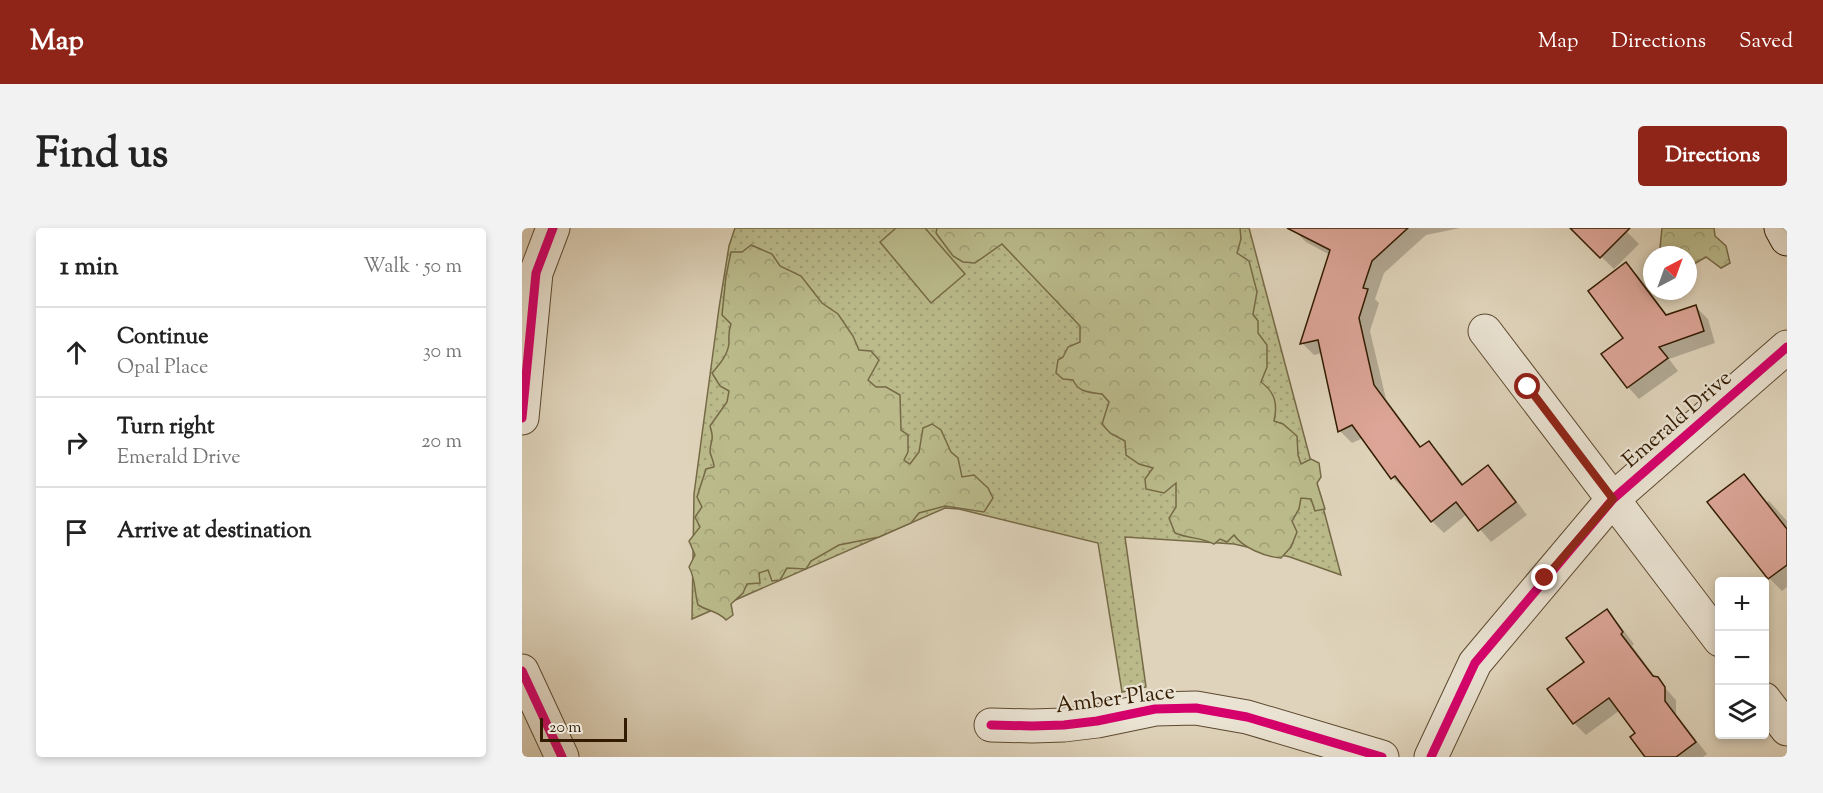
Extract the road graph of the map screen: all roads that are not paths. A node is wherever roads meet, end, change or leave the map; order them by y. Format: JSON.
{"nodes":[{"id":1,"x":553,"y":228,"type":"edge"},
{"id":2,"x":1781,"y":228,"type":"edge"},
{"id":3,"x":1787,"y":239,"type":"edge"},
{"id":4,"x":529,"y":270,"type":"edge"},
{"id":5,"x":1485,"y":331,"type":"dead end"},
{"id":6,"x":1787,"y":347,"type":"edge"},
{"id":7,"x":522,"y":418,"type":"edge"},
{"id":8,"x":1613,"y":499,"type":"junction"},
{"id":9,"x":1715,"y":635,"type":"edge"},
{"id":10,"x":522,"y":671,"type":"edge"},
{"id":11,"x":1769,"y":706,"type":"edge"},
{"id":12,"x":991,"y":725,"type":"dead end"},
{"id":13,"x":1787,"y":729,"type":"edge"},
{"id":14,"x":562,"y":757,"type":"edge"},
{"id":15,"x":1382,"y":757,"type":"edge"},
{"id":16,"x":1431,"y":757,"type":"edge"}],
"edges":[{"from":1,"to":4,"type":"street"},
{"from":2,"to":3,"type":"street"},
{"from":4,"to":7,"type":"street"},
{"from":5,"to":8,"type":"street"},
{"from":6,"to":8,"type":"street","name":"Emerald Drive"},
{"from":8,"to":9,"type":"street"},
{"from":8,"to":16,"type":"street","name":"Emerald Drive"},
{"from":10,"to":14,"type":"street"},
{"from":11,"to":13,"type":"street"},
{"from":12,"to":15,"type":"street","name":"Amber Place"}]}
